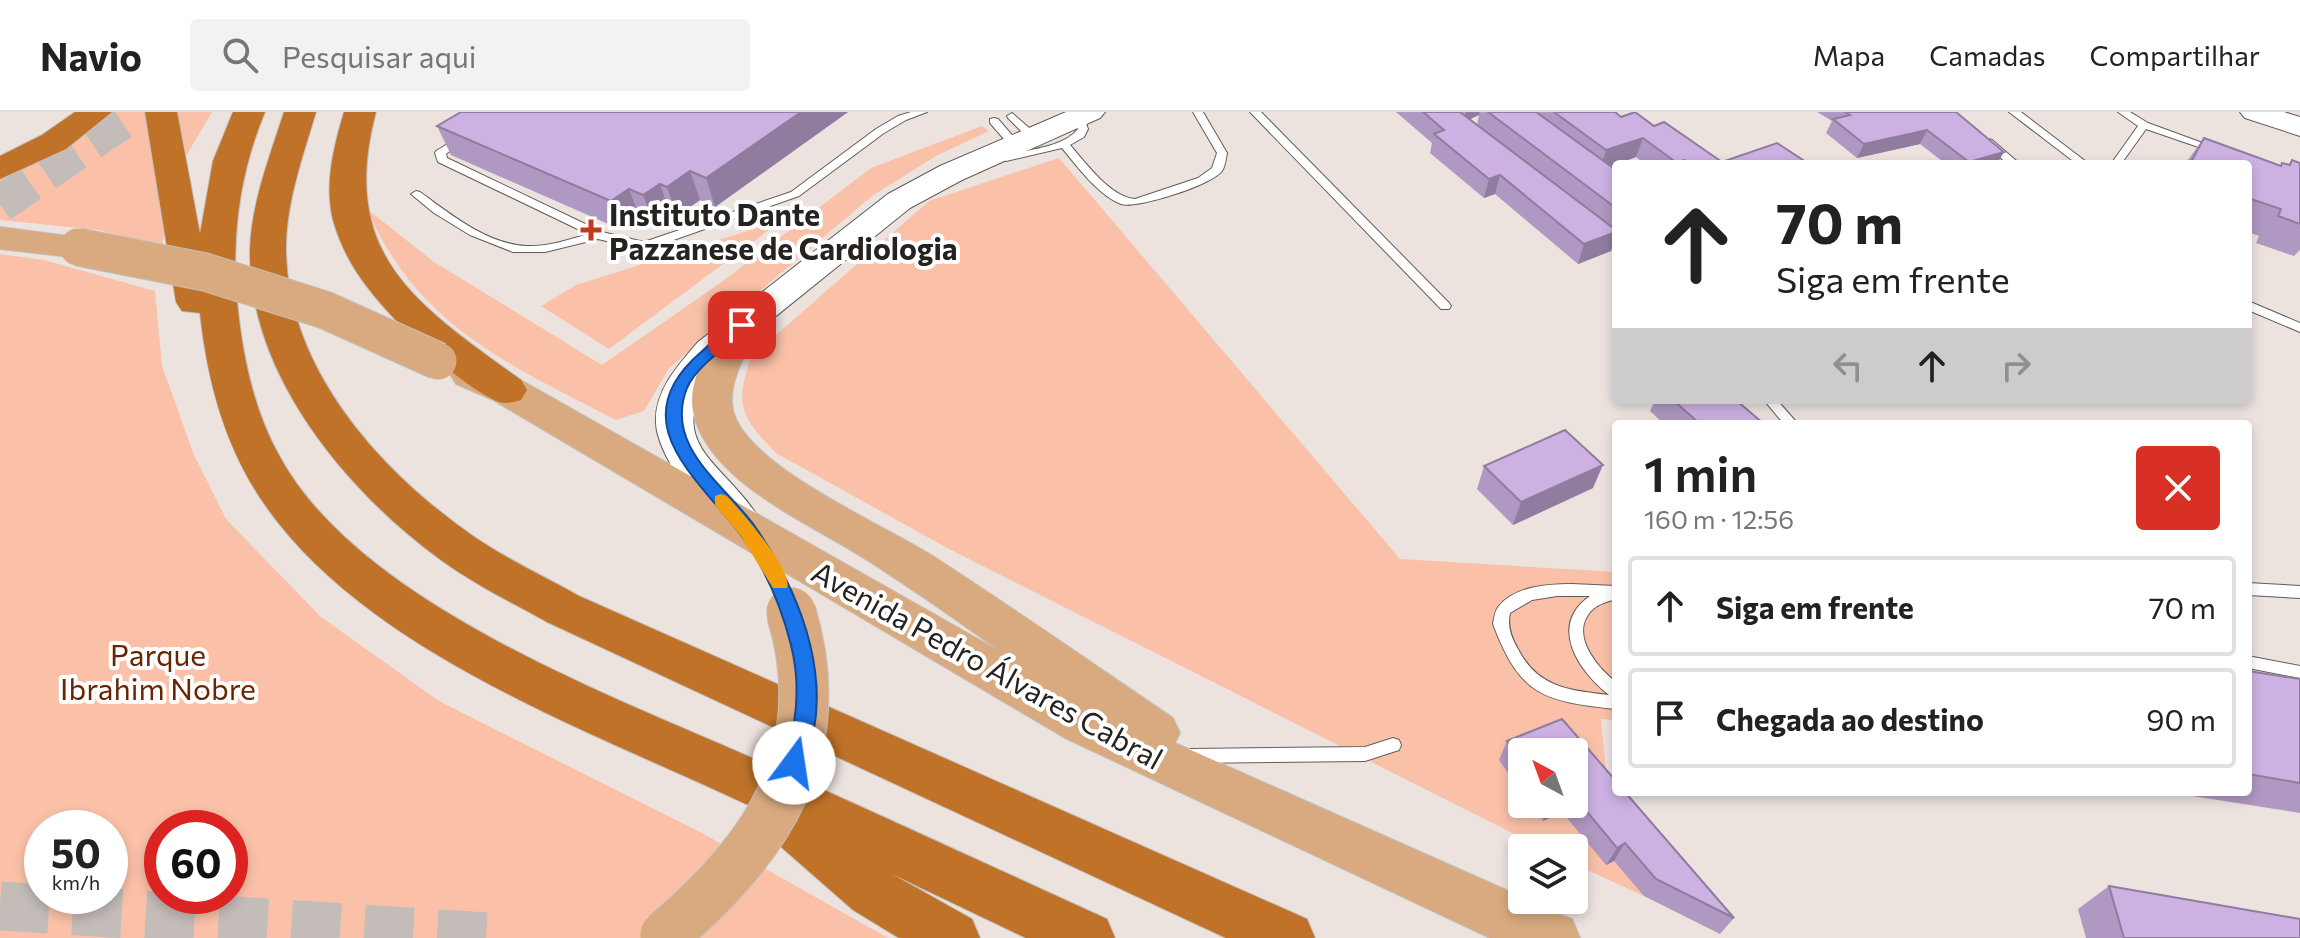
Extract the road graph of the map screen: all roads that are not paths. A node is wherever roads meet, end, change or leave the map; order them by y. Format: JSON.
{"nodes":[{"id":1,"x":96,"y":112,"type":"edge"},
{"id":2,"x":161,"y":112,"type":"edge"},
{"id":3,"x":249,"y":112,"type":"edge"},
{"id":4,"x":300,"y":112,"type":"edge"},
{"id":5,"x":360,"y":112,"type":"edge"},
{"id":6,"x":922,"y":112,"type":"edge"},
{"id":7,"x":1198,"y":112,"type":"edge"},
{"id":8,"x":1255,"y":112,"type":"edge"},
{"id":9,"x":2014,"y":112,"type":"edge"},
{"id":10,"x":2123,"y":112,"type":"edge"},
{"id":11,"x":2255,"y":112,"type":"edge"},
{"id":12,"x":1078,"y":124,"type":"edge"},
{"id":13,"x":2144,"y":125,"type":"junction"},
{"id":14,"x":2300,"y":127,"type":"edge"},
{"id":15,"x":1974,"y":131,"type":"edge"},
{"id":16,"x":472,"y":132,"type":"edge"},
{"id":17,"x":2229,"y":154,"type":"edge"},
{"id":18,"x":2010,"y":160,"type":"edge"},
{"id":19,"x":2079,"y":160,"type":"edge"},
{"id":20,"x":2119,"y":160,"type":"edge"},
{"id":21,"x":0,"y":169,"type":"edge"},
{"id":22,"x":951,"y":173,"type":"junction"},
{"id":23,"x":416,"y":194,"type":"dead end"},
{"id":24,"x":598,"y":235,"type":"junction"},
{"id":25,"x":0,"y":238,"type":"edge"},
{"id":26,"x":1445,"y":306,"type":"dead end"},
{"id":27,"x":2252,"y":307,"type":"edge"},
{"id":28,"x":742,"y":325,"type":"junction"},
{"id":29,"x":2300,"y":328,"type":"edge"},
{"id":30,"x":221,"y":339,"type":"junction"},
{"id":31,"x":507,"y":390,"type":"junction"},
{"id":32,"x":1774,"y":404,"type":"edge"},
{"id":33,"x":1788,"y":420,"type":"edge"},
{"id":34,"x":748,"y":531,"type":"junction"},
{"id":35,"x":2252,"y":589,"type":"edge"},
{"id":36,"x":1612,"y":592,"type":"edge"},
{"id":37,"x":2300,"y":592,"type":"edge"},
{"id":38,"x":1612,"y":594,"type":"edge"},
{"id":39,"x":2252,"y":663,"type":"edge"},
{"id":40,"x":2300,"y":672,"type":"edge"},
{"id":41,"x":1612,"y":688,"type":"edge"},
{"id":42,"x":1612,"y":702,"type":"edge"},
{"id":43,"x":1393,"y":745,"type":"dead end"},
{"id":44,"x":1190,"y":756,"type":"junction"},
{"id":45,"x":738,"y":776,"type":"junction"},
{"id":46,"x":1262,"y":808,"type":"junction"},
{"id":47,"x":663,"y":937,"type":"edge"},
{"id":48,"x":952,"y":938,"type":"edge"},
{"id":49,"x":1087,"y":938,"type":"edge"},
{"id":50,"x":1287,"y":938,"type":"edge"},
{"id":51,"x":1552,"y":938,"type":"edge"}],
"edges":[{"from":1,"to":21,"type":"highway"},
{"from":2,"to":30,"type":"highway"},
{"from":3,"to":30,"type":"highway"},
{"from":4,"to":50,"type":"highway"},
{"from":5,"to":31,"type":"highway"},
{"from":6,"to":24,"type":"lane"},
{"from":7,"to":12,"type":"lane"},
{"from":8,"to":26,"type":"lane"},
{"from":9,"to":19,"type":"lane"},
{"from":10,"to":13,"type":"lane"},
{"from":11,"to":14,"type":"street"},
{"from":12,"to":22,"type":"lane"},
{"from":12,"to":22,"type":"street"},
{"from":13,"to":17,"type":"lane"},
{"from":13,"to":20,"type":"lane"},
{"from":15,"to":18,"type":"lane"},
{"from":16,"to":24,"type":"lane"},
{"from":22,"to":28,"type":"street"},
{"from":23,"to":24,"type":"lane"},
{"from":25,"to":31,"type":"main road","name":"Avenida Pedro Álvares Cabral","bridge":true},
{"from":27,"to":29,"type":"lane"},
{"from":28,"to":34,"type":"street"},
{"from":28,"to":44,"type":"main road"},
{"from":30,"to":45,"type":"highway"},
{"from":31,"to":34,"type":"main road","name":"Avenida Pedro Álvares Cabral"},
{"from":32,"to":33,"type":"lane"},
{"from":34,"to":46,"type":"main road","name":"Avenida Pedro Álvares Cabral"},
{"from":34,"to":47,"type":"main road","bridge":true},
{"from":35,"to":37,"type":"lane"},
{"from":36,"to":42,"type":"lane"},
{"from":38,"to":41,"type":"lane"},
{"from":39,"to":40,"type":"lane"},
{"from":43,"to":44,"type":"lane"},
{"from":44,"to":46,"type":"main road"},
{"from":45,"to":48,"type":"highway"},
{"from":45,"to":49,"type":"highway"},
{"from":46,"to":51,"type":"main road","name":"Avenida Pedro Álvares Cabral"}]}
